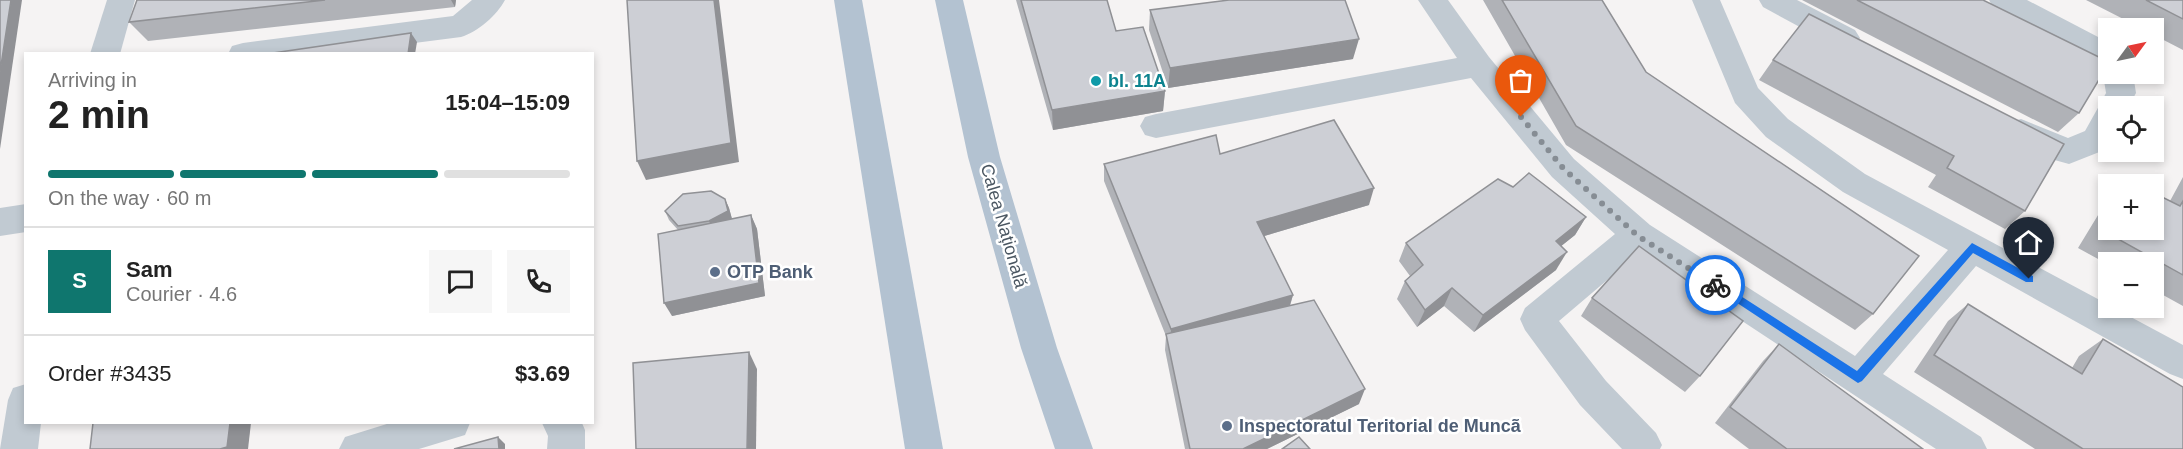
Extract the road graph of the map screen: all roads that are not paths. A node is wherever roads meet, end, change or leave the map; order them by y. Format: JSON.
{"nodes":[{"id":1,"x":121,"y":0,"type":"edge"},
{"id":2,"x":491,"y":0,"type":"edge"},
{"id":3,"x":848,"y":0,"type":"edge"},
{"id":4,"x":949,"y":0,"type":"edge"},
{"id":5,"x":1432,"y":0,"type":"edge"},
{"id":6,"x":1706,"y":0,"type":"edge"},
{"id":7,"x":1773,"y":0,"type":"edge"},
{"id":8,"x":2003,"y":0,"type":"edge"},
{"id":9,"x":1865,"y":49,"type":"edge"},
{"id":10,"x":106,"y":52,"type":"edge"},
{"id":11,"x":259,"y":52,"type":"edge"},
{"id":12,"x":2098,"y":54,"type":"edge"},
{"id":13,"x":1478,"y":65,"type":"junction"},
{"id":14,"x":1999,"y":120,"type":"edge"},
{"id":15,"x":1156,"y":126,"type":"dead end"},
{"id":16,"x":2098,"y":136,"type":"edge"},
{"id":17,"x":24,"y":218,"type":"edge"},
{"id":18,"x":0,"y":222,"type":"edge"},
{"id":19,"x":1638,"y":236,"type":"junction"},
{"id":20,"x":1972,"y":247,"type":"junction"},
{"id":21,"x":2183,"y":363,"type":"edge"},
{"id":22,"x":1858,"y":378,"type":"junction"},
{"id":23,"x":24,"y":414,"type":"edge"},
{"id":24,"x":448,"y":424,"type":"edge"},
{"id":25,"x":561,"y":424,"type":"edge"},
{"id":26,"x":1643,"y":445,"type":"dead end"},
{"id":27,"x":19,"y":449,"type":"edge"},
{"id":28,"x":360,"y":449,"type":"edge"},
{"id":29,"x":566,"y":449,"type":"edge"},
{"id":30,"x":924,"y":449,"type":"edge"},
{"id":31,"x":1074,"y":449,"type":"edge"},
{"id":32,"x":1968,"y":449,"type":"edge"}],
"edges":[{"from":1,"to":10,"type":"street"},
{"from":2,"to":11,"type":"street"},
{"from":3,"to":30,"type":"main road"},
{"from":4,"to":31,"type":"main road","name":"Calea Națională"},
{"from":5,"to":13,"type":"street"},
{"from":6,"to":20,"type":"street"},
{"from":7,"to":9,"type":"street"},
{"from":8,"to":12,"type":"street"},
{"from":13,"to":15,"type":"street"},
{"from":13,"to":19,"type":"street"},
{"from":14,"to":16,"type":"street"},
{"from":17,"to":18,"type":"street"},
{"from":19,"to":22,"type":"street"},
{"from":19,"to":26,"type":"street"},
{"from":20,"to":21,"type":"street"},
{"from":20,"to":22,"type":"street"},
{"from":22,"to":32,"type":"street"},
{"from":23,"to":27,"type":"street"},
{"from":24,"to":28,"type":"street"},
{"from":25,"to":29,"type":"street"}]}
